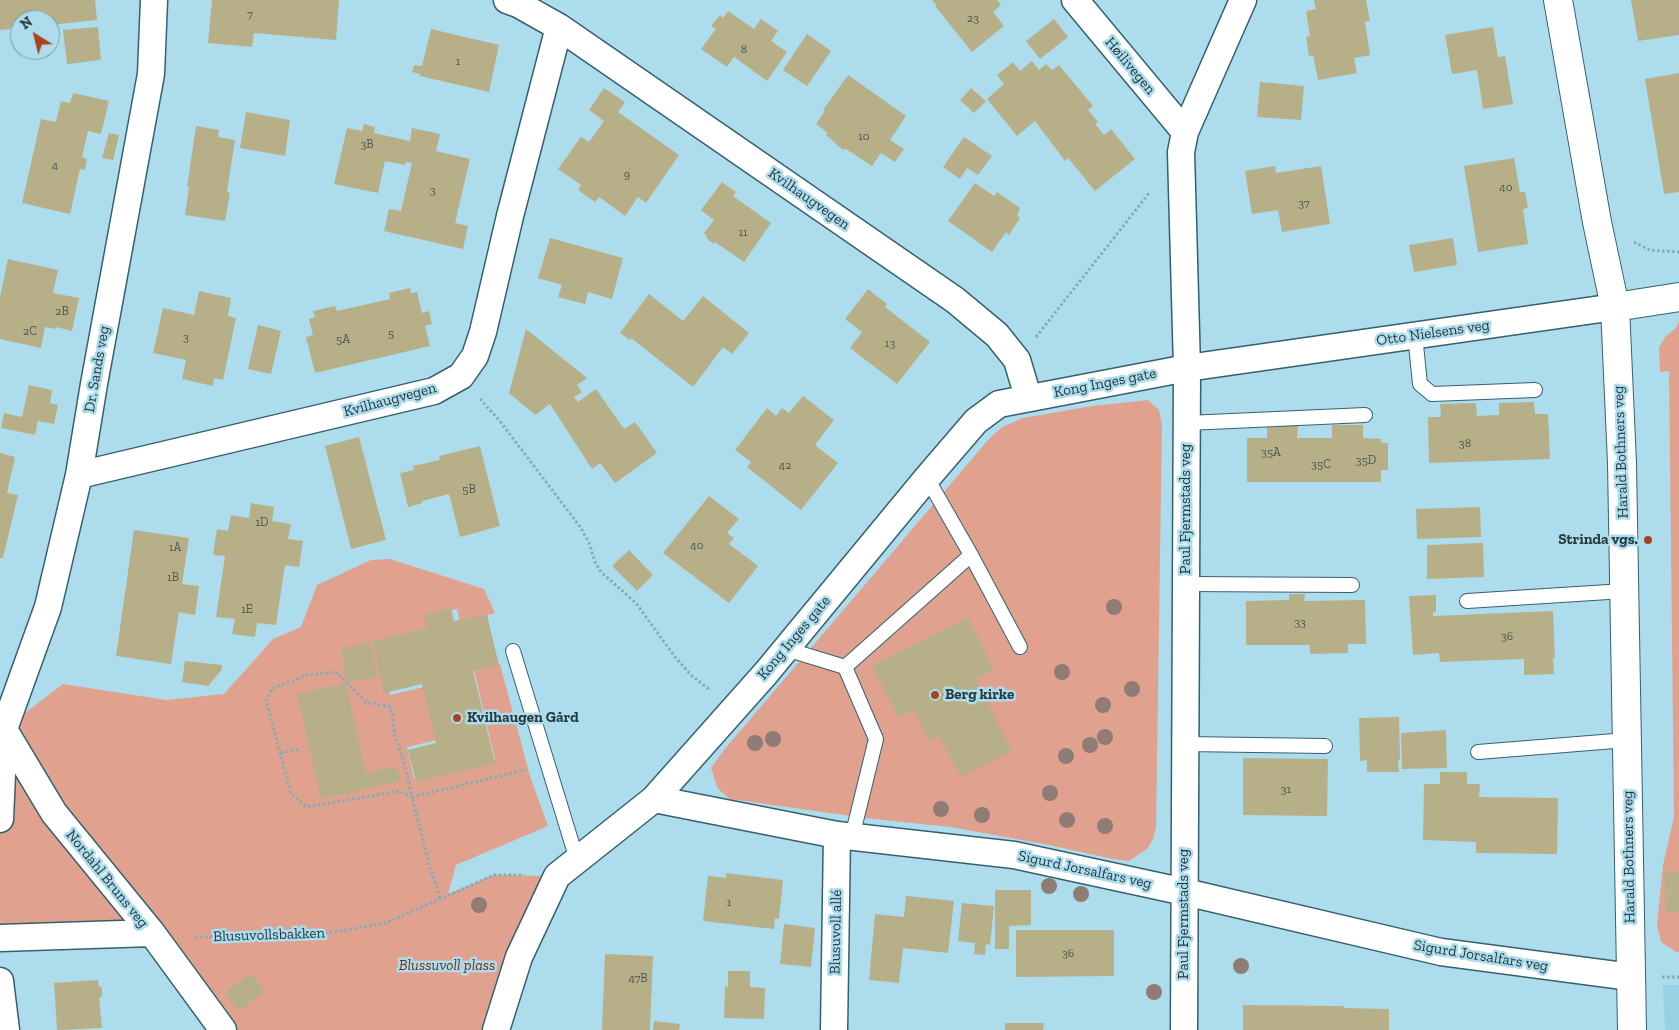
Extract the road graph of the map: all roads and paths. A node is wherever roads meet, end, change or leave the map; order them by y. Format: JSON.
{"nodes":[{"id":1,"x":154,"y":0,"type":"edge"},
{"id":2,"x":507,"y":0,"type":"edge"},
{"id":3,"x":1075,"y":0,"type":"edge"},
{"id":4,"x":1243,"y":0,"type":"edge"},
{"id":5,"x":1558,"y":0,"type":"edge"},
{"id":6,"x":559,"y":27,"type":"junction"},
{"id":7,"x":1183,"y":142,"type":"junction"},
{"id":8,"x":1597,"y":222,"type":"junction"},
{"id":9,"x":1679,"y":252,"type":"edge"},
{"id":10,"x":1679,"y":297,"type":"edge"},
{"id":11,"x":1615,"y":307,"type":"junction"},
{"id":12,"x":1415,"y":335,"type":"junction"},
{"id":13,"x":1017,"y":360,"type":"junction"},
{"id":14,"x":1187,"y":368,"type":"junction"},
{"id":15,"x":461,"y":376,"type":"junction"},
{"id":16,"x":1535,"y":390,"type":"dead end"},
{"id":17,"x":1028,"y":397,"type":"junction"},
{"id":18,"x":1365,"y":415,"type":"dead end"},
{"id":19,"x":1187,"y":423,"type":"junction"},
{"id":20,"x":79,"y":475,"type":"junction"},
{"id":21,"x":927,"y":478,"type":"junction"},
{"id":22,"x":971,"y":554,"type":"junction"},
{"id":23,"x":1186,"y":584,"type":"junction"},
{"id":24,"x":1352,"y":585,"type":"dead end"},
{"id":25,"x":1624,"y":591,"type":"junction"},
{"id":26,"x":1466,"y":601,"type":"dead end"},
{"id":27,"x":1020,"y":647,"type":"dead end"},
{"id":28,"x":786,"y":649,"type":"junction"},
{"id":29,"x":513,"y":651,"type":"dead end"},
{"id":30,"x":845,"y":667,"type":"junction"},
{"id":31,"x":733,"y":709,"type":"junction"},
{"id":32,"x":2,"y":726,"type":"edge"},
{"id":33,"x":1627,"y":740,"type":"junction"},
{"id":34,"x":1185,"y":744,"type":"junction"},
{"id":35,"x":1325,"y":746,"type":"dead end"},
{"id":36,"x":299,"y":749,"type":"dead end"},
{"id":37,"x":1478,"y":752,"type":"dead end"},
{"id":38,"x":281,"y":753,"type":"junction"},
{"id":39,"x":548,"y":765,"type":"junction"},
{"id":40,"x":412,"y":797,"type":"junction"},
{"id":41,"x":654,"y":799,"type":"junction"},
{"id":42,"x":0,"y":819,"type":"edge"},
{"id":43,"x":844,"y":836,"type":"junction"},
{"id":44,"x":567,"y":868,"type":"junction"},
{"id":45,"x":1185,"y":892,"type":"junction"},
{"id":46,"x":440,"y":898,"type":"junction"},
{"id":47,"x":152,"y":933,"type":"junction"},
{"id":48,"x":0,"y":938,"type":"edge"},
{"id":49,"x":1631,"y":977,"type":"junction"},
{"id":50,"x":0,"y":981,"type":"edge"},
{"id":51,"x":6,"y":1030,"type":"edge"},
{"id":52,"x":223,"y":1030,"type":"edge"},
{"id":53,"x":496,"y":1030,"type":"edge"},
{"id":54,"x":834,"y":1030,"type":"edge"},
{"id":55,"x":1184,"y":1030,"type":"edge"},
{"id":56,"x":1632,"y":1030,"type":"edge"}],
"edges":[{"from":1,"to":20,"type":"street","name":"Dr. Sands veg"},
{"from":2,"to":6,"type":"street","name":"Kvilhaugvegen"},
{"from":3,"to":7,"type":"street","name":"Høilivegen"},
{"from":4,"to":7,"type":"street","name":"Paul Fjermstads veg"},
{"from":5,"to":8,"type":"street","name":"Harald Bothners veg"},
{"from":6,"to":13,"type":"street","name":"Kvilhaugvegen"},
{"from":6,"to":15,"type":"street","name":"Kvilhaugvegen"},
{"from":7,"to":13,"type":"path"},
{"from":7,"to":14,"type":"street","name":"Paul Fjermstads veg"},
{"from":8,"to":9,"type":"path"},
{"from":8,"to":11,"type":"street","name":"Harald Bothners veg"},
{"from":10,"to":11,"type":"street","name":"Otto Nielsens veg"},
{"from":11,"to":12,"type":"street","name":"Otto Nielsens veg"},
{"from":11,"to":25,"type":"street","name":"Harald Bothners veg"},
{"from":12,"to":14,"type":"street","name":"Otto Nielsens veg"},
{"from":12,"to":16,"type":"lane"},
{"from":13,"to":17,"type":"street","name":"Kvilhaugvegen"},
{"from":14,"to":17,"type":"street","name":"Kong Inges gate"},
{"from":14,"to":19,"type":"street","name":"Paul Fjermstads veg"},
{"from":15,"to":20,"type":"street","name":"Kvilhaugvegen"},
{"from":15,"to":31,"type":"path"},
{"from":17,"to":21,"type":"street","name":"Kong Inges gate"},
{"from":18,"to":19,"type":"lane"},
{"from":19,"to":23,"type":"street","name":"Paul Fjermstads veg"},
{"from":20,"to":32,"type":"street","name":"Dr. Sands veg"},
{"from":21,"to":22,"type":"lane"},
{"from":21,"to":28,"type":"street","name":"Kong Inges gate"},
{"from":22,"to":27,"type":"lane"},
{"from":22,"to":30,"type":"lane"},
{"from":23,"to":24,"type":"lane"},
{"from":23,"to":34,"type":"street","name":"Paul Fjermstads veg"},
{"from":25,"to":26,"type":"lane"},
{"from":25,"to":33,"type":"street","name":"Harald Bothners veg"},
{"from":28,"to":30,"type":"lane"},
{"from":28,"to":31,"type":"street","name":"Kong Inges gate"},
{"from":29,"to":39,"type":"lane"},
{"from":30,"to":43,"type":"lane"},
{"from":31,"to":41,"type":"street","name":"Kong Inges gate"},
{"from":32,"to":42,"type":"street","name":"Dr. Sands veg"},
{"from":32,"to":47,"type":"street","name":"Nordahl Bruns veg"},
{"from":33,"to":37,"type":"lane"},
{"from":33,"to":49,"type":"street","name":"Harald Bothners veg"},
{"from":34,"to":35,"type":"lane"},
{"from":34,"to":45,"type":"street","name":"Paul Fjermstads veg"},
{"from":36,"to":38,"type":"path"},
{"from":38,"to":40,"type":"path"},
{"from":38,"to":40,"type":"path"},
{"from":39,"to":40,"type":"path"},
{"from":39,"to":44,"type":"lane"},
{"from":40,"to":46,"type":"path"},
{"from":41,"to":43,"type":"street","name":"Sigurd Jorsalfars veg"},
{"from":41,"to":44,"type":"street","name":"Kong Inges gate"},
{"from":43,"to":45,"type":"street","name":"Sigurd Jorsalfars veg"},
{"from":43,"to":54,"type":"street","name":"Blusuvoll allé"},
{"from":44,"to":46,"type":"path","name":"Blusuvollsbakken"},
{"from":44,"to":53,"type":"street","name":"Kong Inges gate"},
{"from":45,"to":49,"type":"street","name":"Sigurd Jorsalfars veg"},
{"from":45,"to":55,"type":"street","name":"Paul Fjermstads veg"},
{"from":46,"to":47,"type":"path","name":"Blusuvollsbakken"},
{"from":47,"to":48,"type":"street"},
{"from":47,"to":52,"type":"street","name":"Nordahl Bruns veg"},
{"from":49,"to":56,"type":"street","name":"Harald Bothners veg"},
{"from":50,"to":51,"type":"street"}]}
